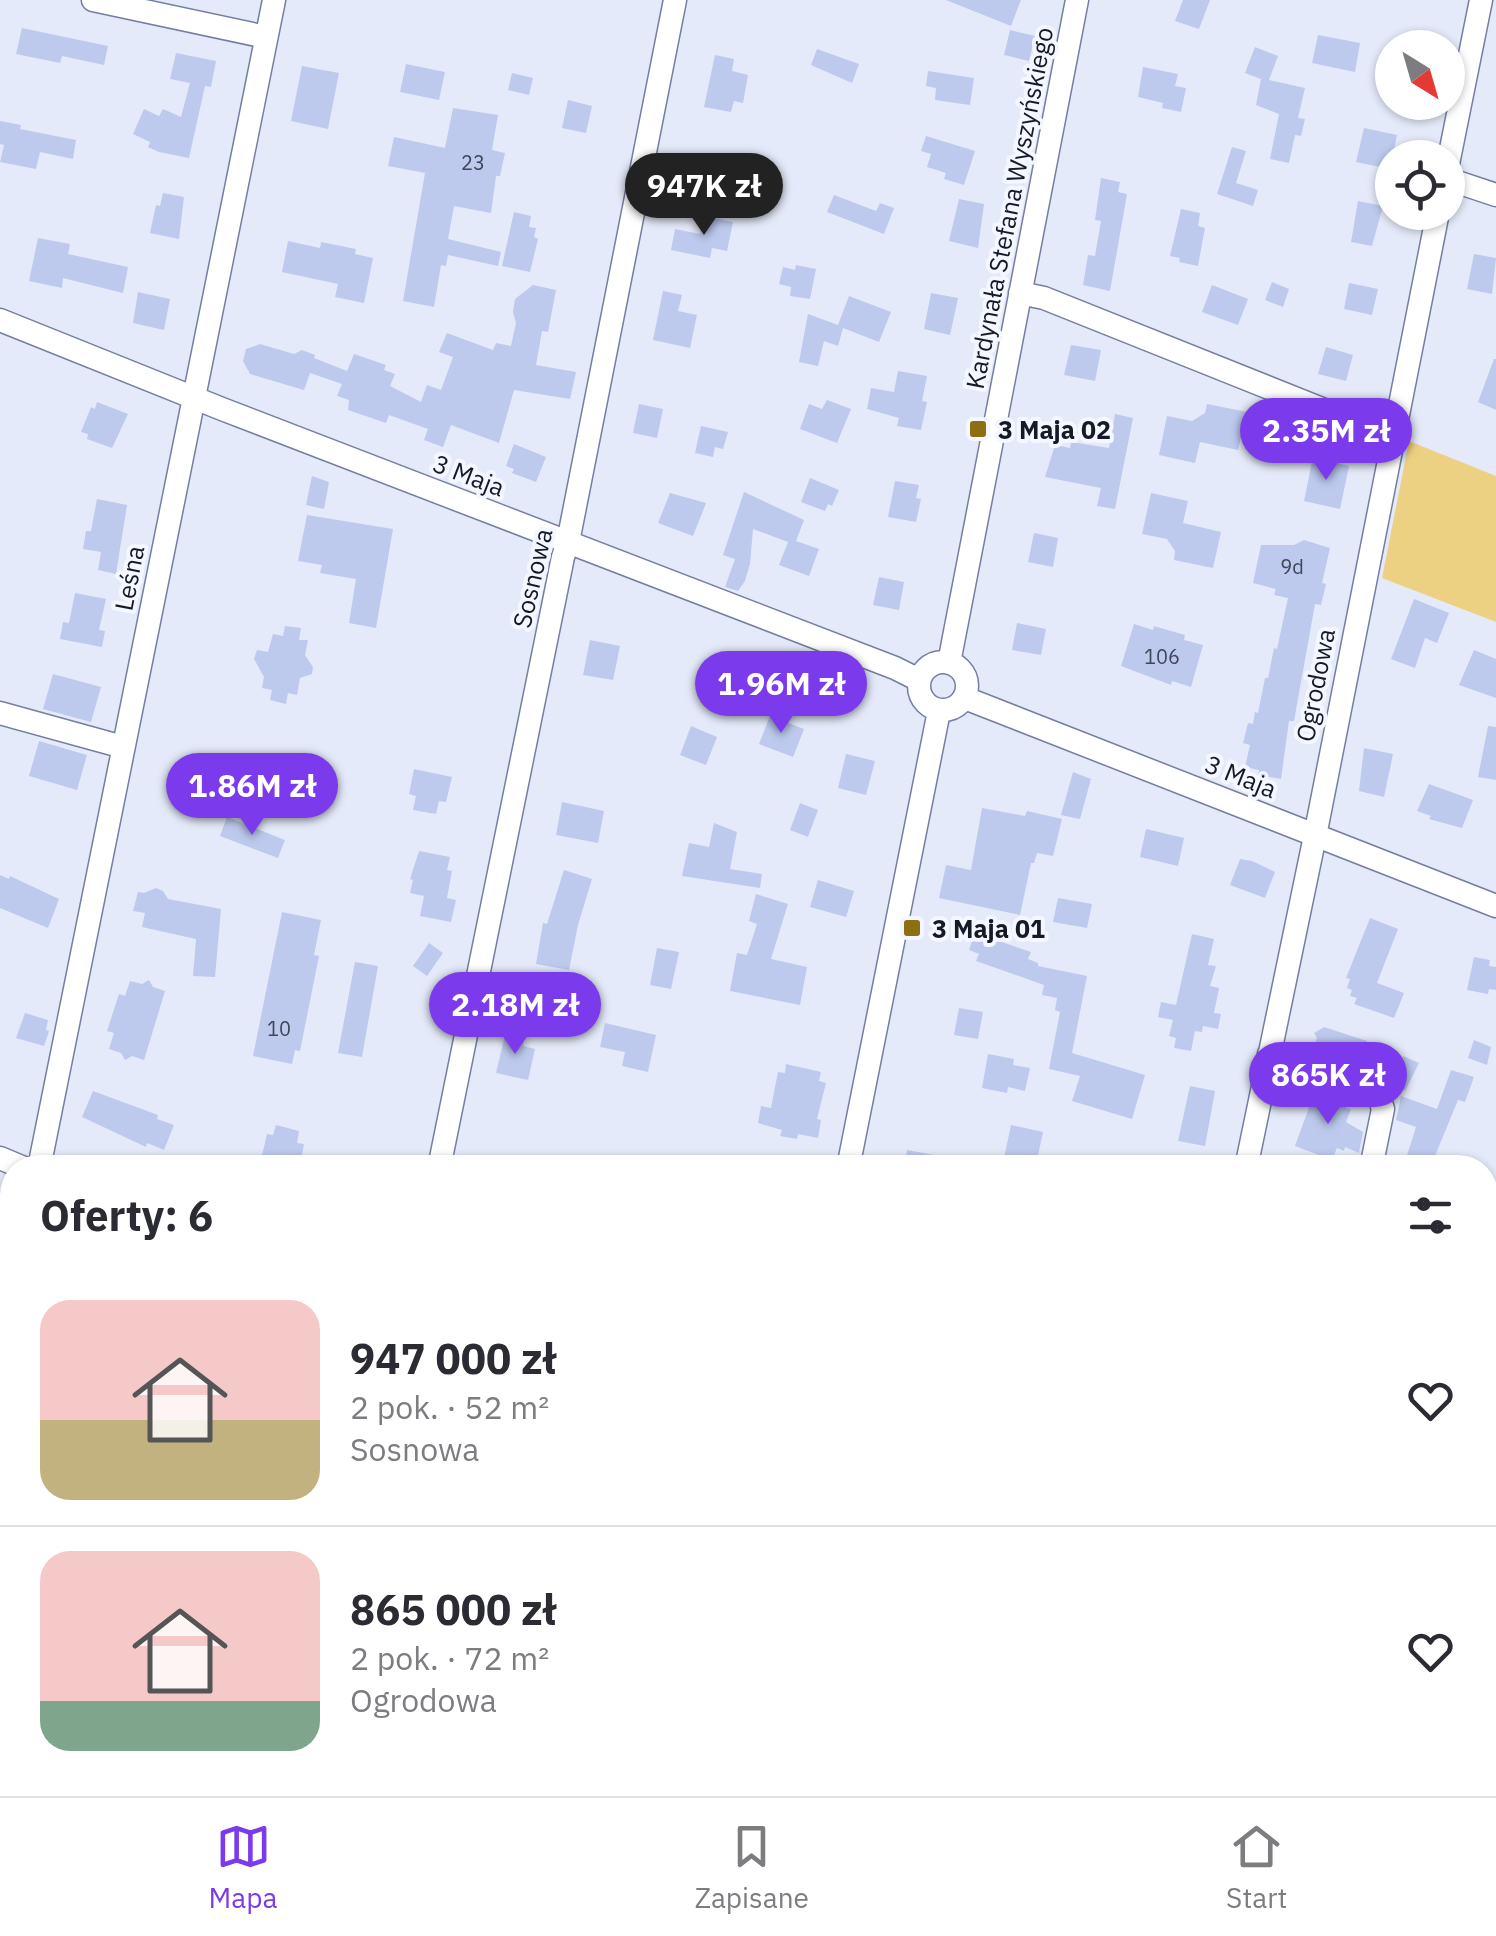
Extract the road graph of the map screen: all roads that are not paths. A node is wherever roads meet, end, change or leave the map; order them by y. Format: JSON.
{"nodes":[{"id":1,"x":93,"y":0,"type":"edge"},
{"id":2,"x":274,"y":0,"type":"edge"},
{"id":3,"x":675,"y":0,"type":"edge"},
{"id":4,"x":1078,"y":0,"type":"edge"},
{"id":5,"x":1480,"y":0,"type":"edge"},
{"id":6,"x":266,"y":37,"type":"junction"},
{"id":7,"x":1453,"y":140,"type":"edge"},
{"id":8,"x":1465,"y":185,"type":"edge"},
{"id":9,"x":1496,"y":195,"type":"edge"},
{"id":10,"x":1434,"y":230,"type":"edge"},
{"id":11,"x":1020,"y":293,"type":"junction"},
{"id":12,"x":0,"y":320,"type":"edge"},
{"id":13,"x":194,"y":398,"type":"junction"},
{"id":14,"x":1392,"y":437,"type":"junction"},
{"id":15,"x":568,"y":542,"type":"junction"},
{"id":16,"x":949,"y":663,"type":"junction"},
{"id":17,"x":920,"y":680,"type":"junction"},
{"id":18,"x":965,"y":698,"type":"junction"},
{"id":19,"x":940,"y":710,"type":"junction"},
{"id":20,"x":0,"y":712,"type":"edge"},
{"id":21,"x":123,"y":747,"type":"junction"},
{"id":22,"x":1315,"y":836,"type":"junction"},
{"id":23,"x":1496,"y":906,"type":"edge"},
{"id":24,"x":1269,"y":1054,"type":"junction"},
{"id":25,"x":42,"y":1155,"type":"edge"},
{"id":26,"x":442,"y":1155,"type":"edge"},
{"id":27,"x":851,"y":1155,"type":"edge"},
{"id":28,"x":1249,"y":1155,"type":"edge"},
{"id":29,"x":1373,"y":1155,"type":"edge"}],
"edges":[{"from":1,"to":6,"type":"street"},
{"from":2,"to":6,"type":"street","name":"Leśna"},
{"from":3,"to":15,"type":"street","name":"Sosnowa"},
{"from":4,"to":11,"type":"street","name":"Kardynała Stefana Wyszyńskiego"},
{"from":5,"to":7,"type":"street"},
{"from":6,"to":13,"type":"street","name":"Leśna"},
{"from":8,"to":9,"type":"street"},
{"from":10,"to":14,"type":"street","name":"Ogrodowa"},
{"from":11,"to":14,"type":"street"},
{"from":11,"to":16,"type":"street","name":"Kardynała Stefana Wyszyńskiego"},
{"from":12,"to":13,"type":"street","name":"3 Maja"},
{"from":13,"to":15,"type":"street","name":"3 Maja"},
{"from":13,"to":21,"type":"street","name":"Leśna"},
{"from":14,"to":22,"type":"street","name":"Ogrodowa"},
{"from":15,"to":17,"type":"street","name":"3 Maja"},
{"from":15,"to":26,"type":"street","name":"Sosnowa"},
{"from":16,"to":17,"type":"street"},
{"from":16,"to":18,"type":"street"},
{"from":17,"to":19,"type":"street"},
{"from":18,"to":19,"type":"street"},
{"from":18,"to":22,"type":"street","name":"3 Maja"},
{"from":19,"to":27,"type":"street"},
{"from":20,"to":21,"type":"street"},
{"from":21,"to":25,"type":"street","name":"Leśna"},
{"from":22,"to":23,"type":"street","name":"3 Maja"},
{"from":22,"to":24,"type":"street","name":"Ogrodowa"},
{"from":24,"to":28,"type":"street","name":"Ogrodowa"},
{"from":24,"to":29,"type":"street"}]}
